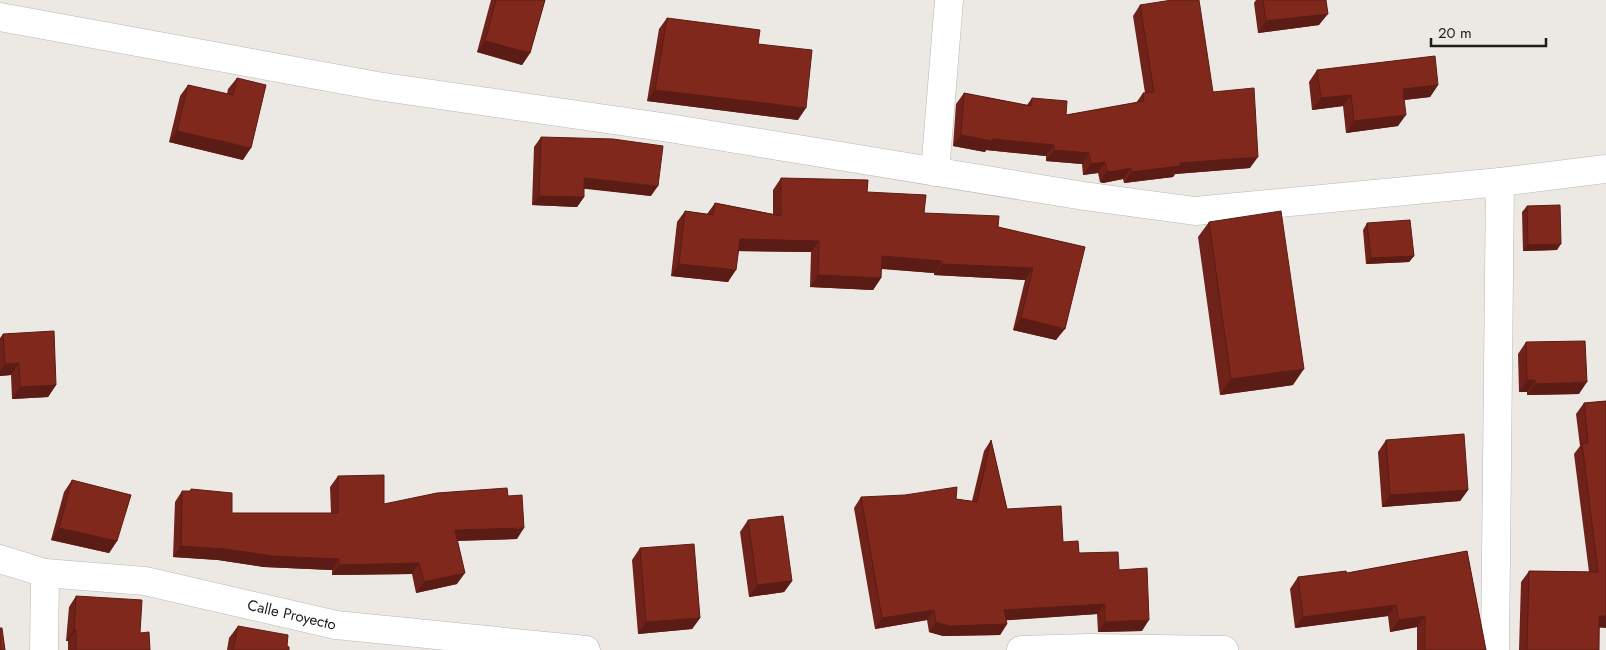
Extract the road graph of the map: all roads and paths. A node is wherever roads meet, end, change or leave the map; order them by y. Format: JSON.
{"nodes":[{"id":1,"x":949,"y":0,"type":"edge"},
{"id":2,"x":0,"y":17,"type":"edge"},
{"id":3,"x":1606,"y":168,"type":"edge"},
{"id":4,"x":935,"y":172,"type":"junction"},
{"id":5,"x":1500,"y":182,"type":"junction"},
{"id":6,"x":0,"y":559,"type":"edge"},
{"id":7,"x":45,"y":573,"type":"junction"},
{"id":8,"x":44,"y":650,"type":"edge"},
{"id":9,"x":586,"y":650,"type":"edge"},
{"id":10,"x":1021,"y":650,"type":"edge"},
{"id":11,"x":1191,"y":650,"type":"edge"},
{"id":12,"x":1224,"y":650,"type":"edge"},
{"id":13,"x":1495,"y":650,"type":"edge"}],
"edges":[{"from":1,"to":4,"type":"street"},
{"from":2,"to":4,"type":"street"},
{"from":3,"to":5,"type":"street"},
{"from":4,"to":5,"type":"street"},
{"from":5,"to":13,"type":"street"},
{"from":6,"to":7,"type":"street","name":"Calle Proyecto"},
{"from":7,"to":8,"type":"street"},
{"from":7,"to":9,"type":"street","name":"Calle Proyecto"},
{"from":10,"to":11,"type":"street"},
{"from":11,"to":12,"type":"street"}]}
